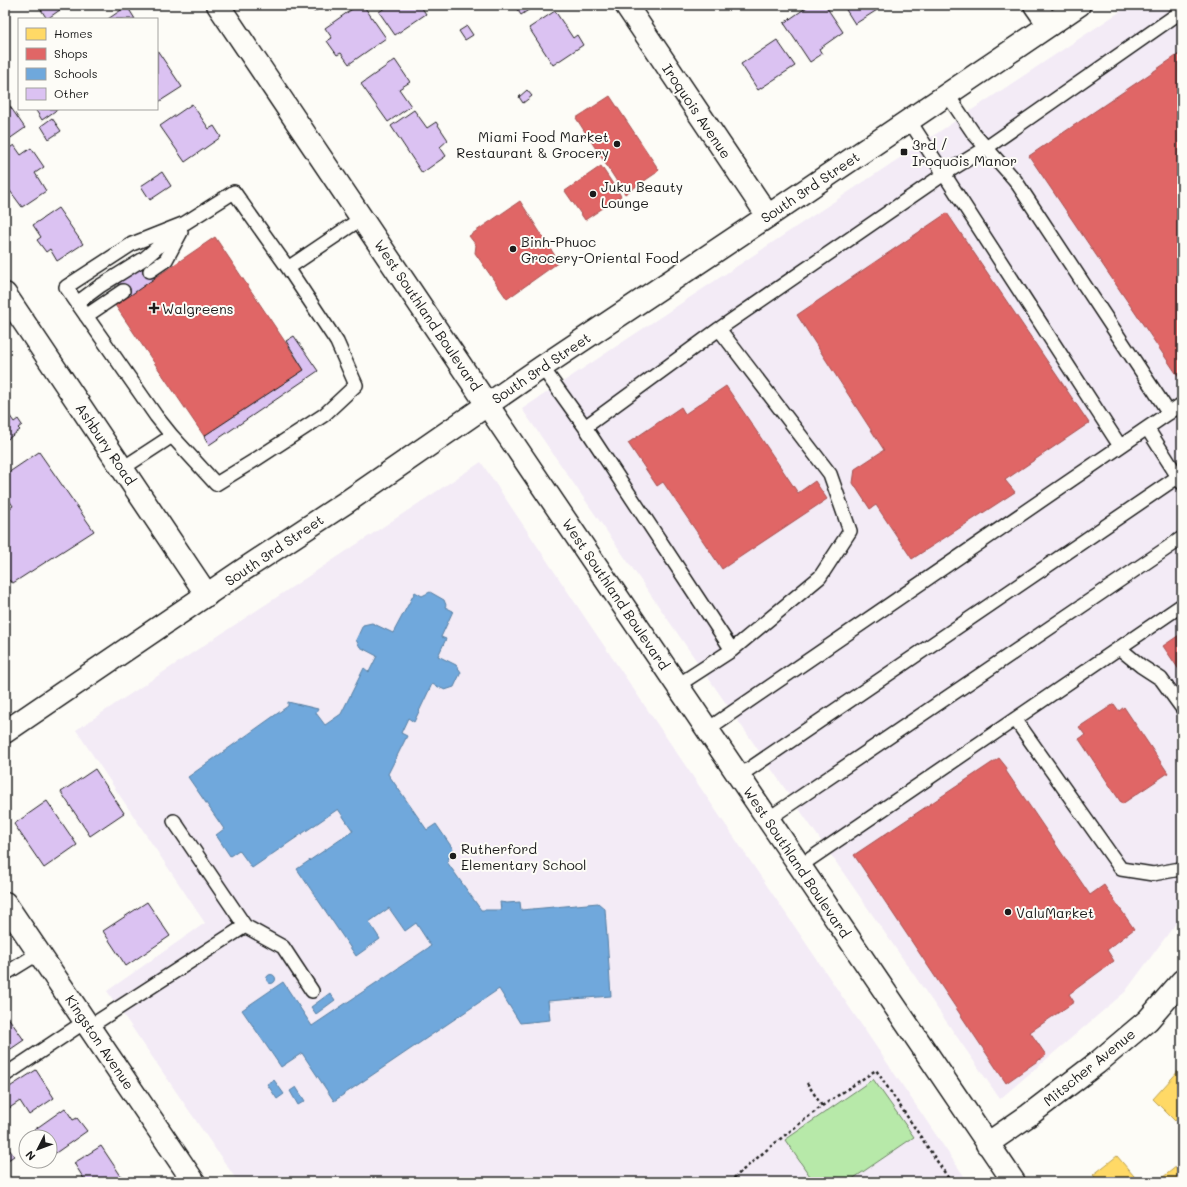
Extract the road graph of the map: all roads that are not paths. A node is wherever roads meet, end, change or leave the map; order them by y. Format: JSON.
{"nodes":[{"id":1,"x":218,"y":5,"type":"edge"},
{"id":2,"x":626,"y":5,"type":"edge"},
{"id":3,"x":1035,"y":5,"type":"edge"},
{"id":4,"x":1078,"y":5,"type":"edge"},
{"id":5,"x":1182,"y":11,"type":"edge"},
{"id":6,"x":1049,"y":25,"type":"junction"},
{"id":7,"x":947,"y":94,"type":"junction"},
{"id":8,"x":909,"y":120,"type":"junction"},
{"id":9,"x":986,"y":148,"type":"junction"},
{"id":10,"x":944,"y":174,"type":"junction"},
{"id":11,"x":768,"y":216,"type":"junction"},
{"id":12,"x":362,"y":218,"type":"junction"},
{"id":13,"x":185,"y":223,"type":"junction"},
{"id":14,"x":288,"y":268,"type":"junction"},
{"id":15,"x":150,"y":271,"type":"dead end"},
{"id":16,"x":123,"y":291,"type":"dead end"},
{"id":17,"x":5,"y":294,"type":"edge"},
{"id":18,"x":77,"y":303,"type":"junction"},
{"id":19,"x":86,"y":316,"type":"junction"},
{"id":20,"x":719,"y":328,"type":"junction"},
{"id":21,"x":542,"y":367,"type":"junction"},
{"id":22,"x":487,"y":404,"type":"junction"},
{"id":23,"x":1182,"y":404,"type":"edge"},
{"id":24,"x":1168,"y":413,"type":"junction"},
{"id":25,"x":585,"y":426,"type":"junction"},
{"id":26,"x":1147,"y":428,"type":"junction"},
{"id":27,"x":172,"y":436,"type":"junction"},
{"id":28,"x":1120,"y":446,"type":"junction"},
{"id":29,"x":123,"y":468,"type":"junction"},
{"id":30,"x":1181,"y":478,"type":"edge"},
{"id":31,"x":1182,"y":538,"type":"edge"},
{"id":32,"x":207,"y":595,"type":"junction"},
{"id":33,"x":1182,"y":605,"type":"edge"},
{"id":34,"x":1119,"y":648,"type":"junction"},
{"id":35,"x":732,"y":650,"type":"junction"},
{"id":36,"x":678,"y":685,"type":"junction"},
{"id":37,"x":1182,"y":708,"type":"edge"},
{"id":38,"x":1015,"y":719,"type":"junction"},
{"id":39,"x":708,"y":729,"type":"junction"},
{"id":40,"x":5,"y":732,"type":"edge"},
{"id":41,"x":739,"y":776,"type":"junction"},
{"id":42,"x":768,"y":819,"type":"junction"},
{"id":43,"x":174,"y":821,"type":"dead end"},
{"id":44,"x":800,"y":866,"type":"junction"},
{"id":45,"x":1181,"y":868,"type":"edge"},
{"id":46,"x":5,"y":903,"type":"edge"},
{"id":47,"x":245,"y":926,"type":"junction"},
{"id":48,"x":39,"y":953,"type":"junction"},
{"id":49,"x":5,"y":974,"type":"edge"},
{"id":50,"x":1182,"y":981,"type":"edge"},
{"id":51,"x":312,"y":991,"type":"dead end"},
{"id":52,"x":87,"y":1024,"type":"junction"},
{"id":53,"x":5,"y":1075,"type":"edge"},
{"id":54,"x":987,"y":1144,"type":"junction"},
{"id":55,"x":194,"y":1182,"type":"edge"},
{"id":56,"x":1014,"y":1182,"type":"edge"}],
"edges":[{"from":1,"to":12,"type":"street","name":"West Southland Boulevard"},
{"from":2,"to":11,"type":"street","name":"Iroquois Avenue"},
{"from":3,"to":6,"type":"street"},
{"from":4,"to":6,"type":"street","name":"South 3rd Street"},
{"from":5,"to":9,"type":"lane"},
{"from":6,"to":7,"type":"street","name":"South 3rd Street"},
{"from":7,"to":8,"type":"street","name":"South 3rd Street"},
{"from":7,"to":9,"type":"lane"},
{"from":8,"to":10,"type":"lane"},
{"from":8,"to":11,"type":"street","name":"South 3rd Street"},
{"from":9,"to":10,"type":"lane"},
{"from":9,"to":24,"type":"lane"},
{"from":10,"to":20,"type":"lane"},
{"from":10,"to":28,"type":"lane"},
{"from":11,"to":21,"type":"street","name":"South 3rd Street"},
{"from":12,"to":14,"type":"lane"},
{"from":12,"to":22,"type":"street","name":"West Southland Boulevard"},
{"from":13,"to":14,"type":"lane"},
{"from":13,"to":15,"type":"lane"},
{"from":13,"to":18,"type":"lane"},
{"from":13,"to":18,"type":"lane"},
{"from":14,"to":27,"type":"lane"},
{"from":16,"to":19,"type":"lane"},
{"from":17,"to":29,"type":"street","name":"Ashbury Road"},
{"from":18,"to":19,"type":"lane"},
{"from":19,"to":27,"type":"lane"},
{"from":20,"to":25,"type":"lane"},
{"from":20,"to":35,"type":"lane"},
{"from":21,"to":22,"type":"street","name":"South 3rd Street"},
{"from":21,"to":25,"type":"lane"},
{"from":22,"to":32,"type":"street","name":"South 3rd Street"},
{"from":22,"to":36,"type":"street","name":"West Southland Boulevard"},
{"from":23,"to":24,"type":"lane"},
{"from":24,"to":26,"type":"lane"},
{"from":25,"to":35,"type":"lane"},
{"from":26,"to":28,"type":"lane"},
{"from":26,"to":30,"type":"lane"},
{"from":27,"to":29,"type":"lane"},
{"from":28,"to":39,"type":"lane"},
{"from":29,"to":32,"type":"street","name":"Ashbury Road"},
{"from":30,"to":41,"type":"lane"},
{"from":31,"to":42,"type":"lane"},
{"from":32,"to":40,"type":"street","name":"South 3rd Street"},
{"from":33,"to":34,"type":"lane"},
{"from":34,"to":37,"type":"lane"},
{"from":34,"to":38,"type":"lane"},
{"from":35,"to":36,"type":"lane"},
{"from":36,"to":39,"type":"street","name":"West Southland Boulevard"},
{"from":38,"to":44,"type":"lane"},
{"from":38,"to":45,"type":"lane"},
{"from":39,"to":41,"type":"street","name":"West Southland Boulevard"},
{"from":41,"to":42,"type":"street","name":"West Southland Boulevard"},
{"from":42,"to":44,"type":"street","name":"West Southland Boulevard"},
{"from":43,"to":47,"type":"lane"},
{"from":44,"to":54,"type":"street","name":"West Southland Boulevard"},
{"from":46,"to":48,"type":"street","name":"Kingston Avenue"},
{"from":47,"to":51,"type":"lane"},
{"from":47,"to":52,"type":"lane"},
{"from":48,"to":49,"type":"lane"},
{"from":48,"to":52,"type":"street","name":"Kingston Avenue"},
{"from":50,"to":54,"type":"street","name":"Mitscher Avenue"},
{"from":52,"to":53,"type":"lane"},
{"from":52,"to":55,"type":"street","name":"Kingston Avenue"},
{"from":54,"to":56,"type":"street","name":"West Southland Boulevard"}]}
